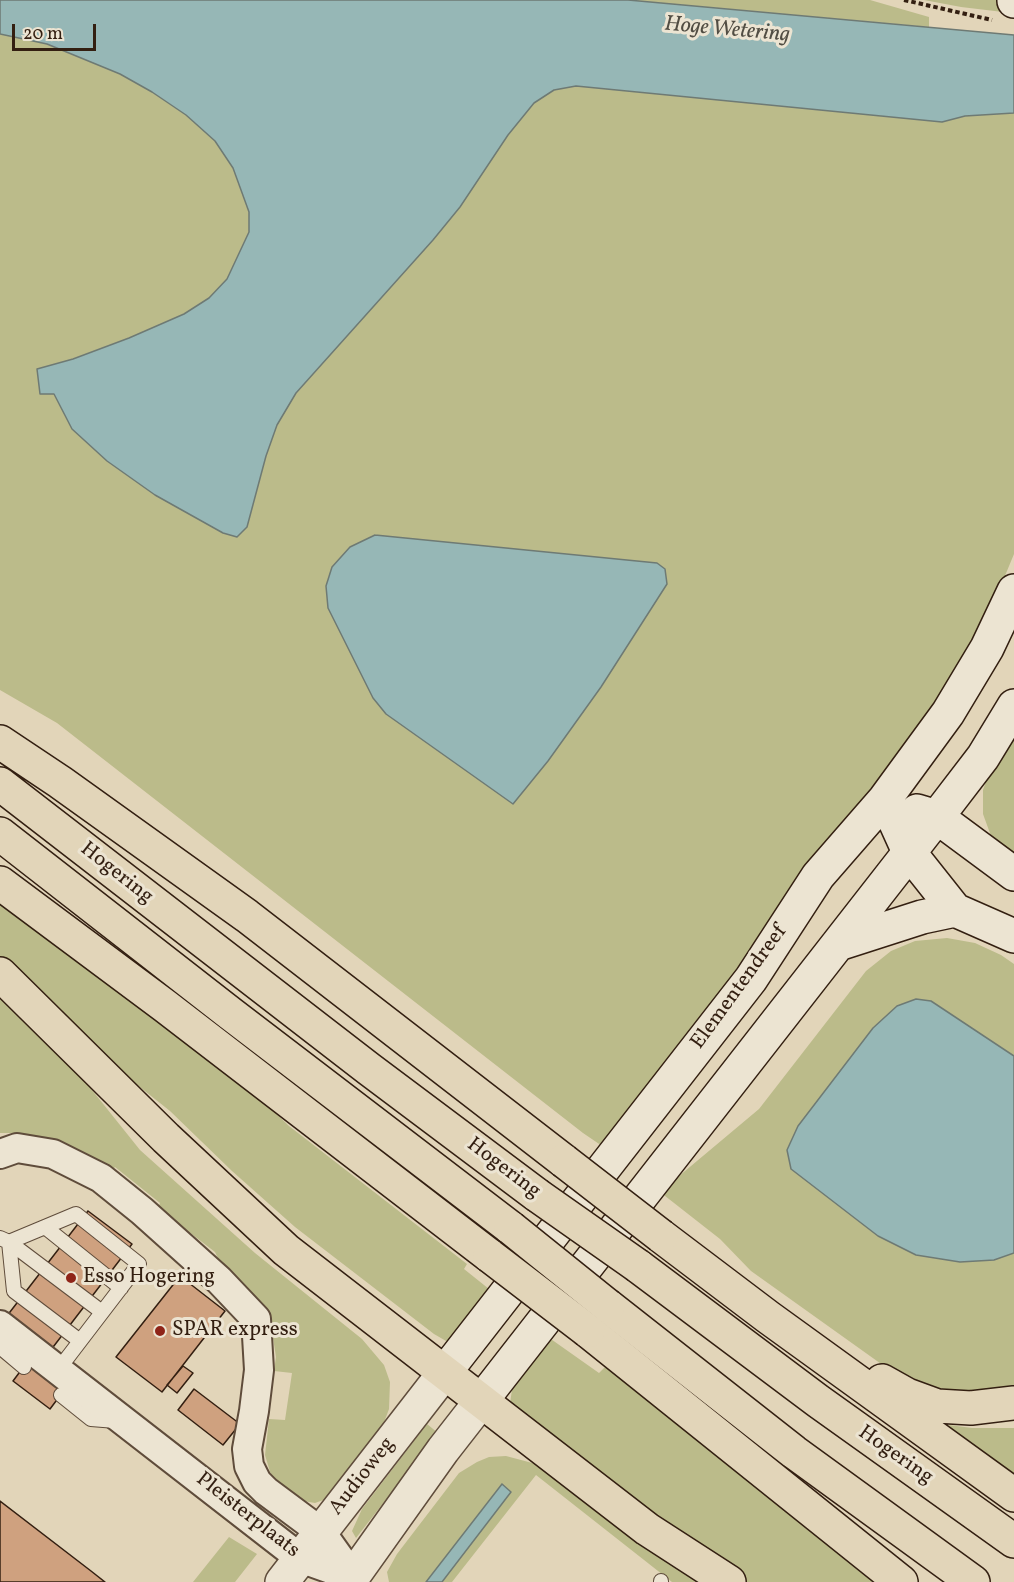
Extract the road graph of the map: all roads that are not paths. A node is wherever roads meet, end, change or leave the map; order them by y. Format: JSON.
{"nodes":[{"id":1,"x":1014,"y":591,"type":"edge"},
{"id":2,"x":1014,"y":706,"type":"edge"},
{"id":3,"x":0,"y":742,"type":"edge"},
{"id":4,"x":0,"y":784,"type":"edge"},
{"id":5,"x":885,"y":799,"type":"junction"},
{"id":6,"x":937,"y":818,"type":"junction"},
{"id":7,"x":0,"y":834,"type":"edge"},
{"id":8,"x":909,"y":852,"type":"junction"},
{"id":9,"x":1014,"y":874,"type":"edge"},
{"id":10,"x":0,"y":883,"type":"edge"},
{"id":11,"x":955,"y":910,"type":"junction"},
{"id":12,"x":1014,"y":936,"type":"edge"},
{"id":13,"x":838,"y":944,"type":"junction"},
{"id":14,"x":0,"y":974,"type":"edge"},
{"id":15,"x":0,"y":1154,"type":"edge"},
{"id":16,"x":45,"y":1227,"type":"junction"},
{"id":17,"x":5,"y":1240,"type":"edge"},
{"id":18,"x":121,"y":1288,"type":"junction"},
{"id":19,"x":102,"y":1312,"type":"junction"},
{"id":20,"x":768,"y":1317,"type":"junction"},
{"id":21,"x":0,"y":1325,"type":"edge"},
{"id":22,"x":80,"y":1341,"type":"junction"},
{"id":23,"x":0,"y":1347,"type":"edge"},
{"id":24,"x":24,"y":1367,"type":"dead end"},
{"id":25,"x":445,"y":1372,"type":"junction"},
{"id":26,"x":60,"y":1382,"type":"junction"},
{"id":27,"x":482,"y":1400,"type":"junction"},
{"id":28,"x":1014,"y":1403,"type":"edge"},
{"id":29,"x":1014,"y":1496,"type":"edge"},
{"id":30,"x":321,"y":1532,"type":"junction"},
{"id":31,"x":1014,"y":1541,"type":"edge"},
{"id":32,"x":291,"y":1570,"type":"edge"},
{"id":33,"x":966,"y":1579,"type":"edge"},
{"id":34,"x":354,"y":1580,"type":"edge"},
{"id":35,"x":729,"y":1582,"type":"edge"},
{"id":36,"x":901,"y":1582,"type":"edge"}],
"edges":[{"from":1,"to":5,"type":"main road","name":"Elementendreef"},
{"from":2,"to":6,"type":"main road"},
{"from":3,"to":20,"type":"highway","bridge":true},
{"from":4,"to":31,"type":"highway","name":"Hogering","bridge":true},
{"from":5,"to":6,"type":"main road"},
{"from":5,"to":8,"type":"main road"},
{"from":5,"to":25,"type":"main road","name":"Elementendreef"},
{"from":6,"to":8,"type":"main road"},
{"from":6,"to":9,"type":"main road"},
{"from":7,"to":33,"type":"highway","bridge":true},
{"from":8,"to":11,"type":"main road"},
{"from":8,"to":13,"type":"main road"},
{"from":10,"to":36,"type":"highway","bridge":true},
{"from":11,"to":12,"type":"main road"},
{"from":11,"to":13,"type":"main road"},
{"from":13,"to":27,"type":"main road"},
{"from":14,"to":25,"type":"highway"},
{"from":15,"to":30,"type":"street","name":"Pleisterplaats"},
{"from":16,"to":17,"type":"lane"},
{"from":16,"to":18,"type":"lane"},
{"from":16,"to":18,"type":"lane"},
{"from":17,"to":19,"type":"lane"},
{"from":17,"to":22,"type":"lane"},
{"from":18,"to":19,"type":"lane"},
{"from":19,"to":22,"type":"lane"},
{"from":20,"to":28,"type":"highway"},
{"from":20,"to":29,"type":"highway"},
{"from":21,"to":26,"type":"street","name":"Pleisterplaats"},
{"from":22,"to":26,"type":"lane"},
{"from":23,"to":24,"type":"lane"},
{"from":25,"to":27,"type":"highway"},
{"from":25,"to":30,"type":"main road","name":"Audioweg"},
{"from":26,"to":32,"type":"street","name":"Pleisterplaats"},
{"from":27,"to":34,"type":"main road"},
{"from":27,"to":35,"type":"highway"},
{"from":30,"to":32,"type":"main road","name":"Audioweg"},
{"from":30,"to":34,"type":"street","name":"Pleisterplaats"},
{"from":32,"to":34,"type":"street","name":"Pleisterplaats"}]}
